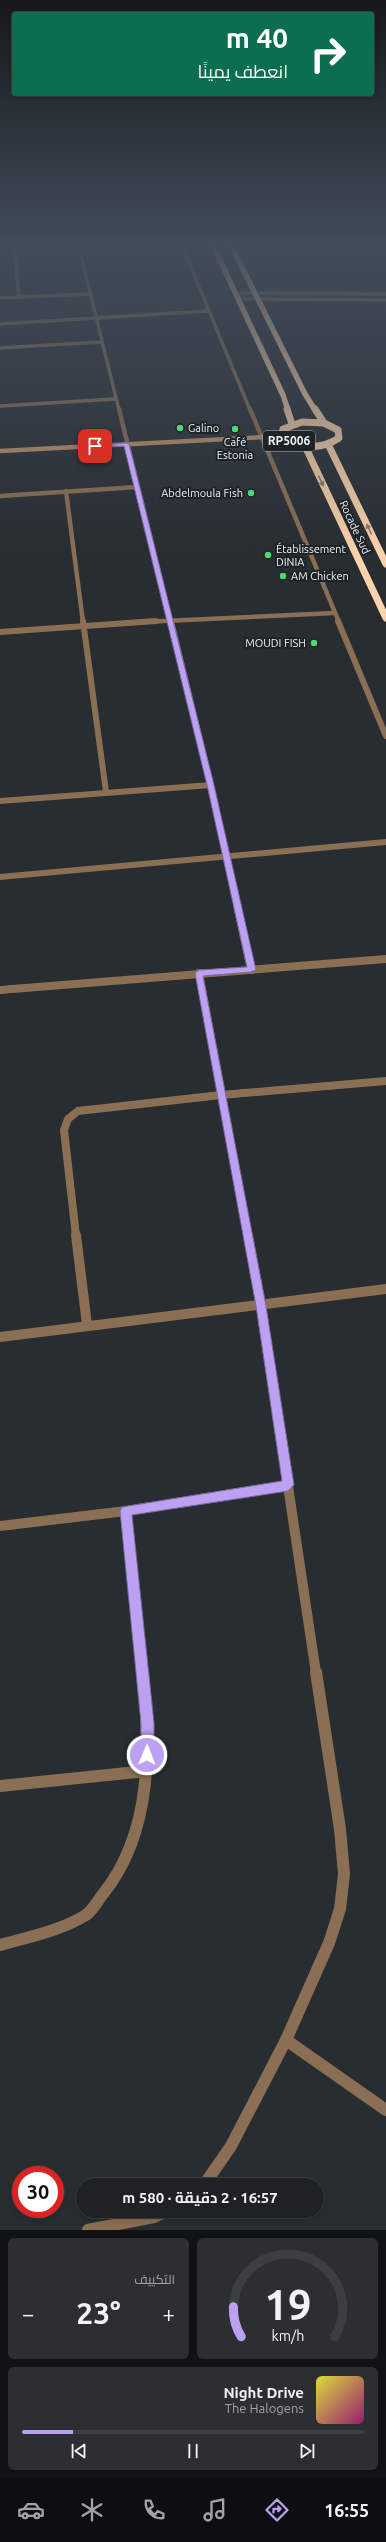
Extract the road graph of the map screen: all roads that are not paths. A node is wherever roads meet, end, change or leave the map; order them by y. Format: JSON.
{"nodes":[{"id":1,"x":16,"y":347,"type":"edge"},
{"id":2,"x":102,"y":347,"type":"edge"},
{"id":3,"x":223,"y":347,"type":"edge"},
{"id":4,"x":261,"y":347,"type":"edge"},
{"id":5,"x":282,"y":347,"type":"edge"},
{"id":6,"x":0,"y":348,"type":"edge"},
{"id":7,"x":115,"y":399,"type":"junction"},
{"id":8,"x":0,"y":406,"type":"edge"},
{"id":9,"x":324,"y":423,"type":"junction"},
{"id":10,"x":292,"y":424,"type":"junction"},
{"id":11,"x":282,"y":436,"type":"junction"},
{"id":12,"x":262,"y":437,"type":"junction"},
{"id":13,"x":126,"y":444,"type":"junction"},
{"id":14,"x":328,"y":444,"type":"junction"},
{"id":15,"x":305,"y":446,"type":"junction"},
{"id":16,"x":0,"y":451,"type":"edge"},
{"id":17,"x":137,"y":487,"type":"junction"},
{"id":18,"x":66,"y":492,"type":"junction"},
{"id":19,"x":0,"y":496,"type":"edge"},
{"id":20,"x":386,"y":564,"type":"edge"},
{"id":21,"x":334,"y":613,"type":"junction"},
{"id":22,"x":386,"y":618,"type":"edge"},
{"id":23,"x":170,"y":620,"type":"junction"},
{"id":24,"x":84,"y":625,"type":"junction"},
{"id":25,"x":0,"y":632,"type":"edge"},
{"id":26,"x":386,"y":736,"type":"edge"},
{"id":27,"x":211,"y":785,"type":"junction"},
{"id":28,"x":106,"y":792,"type":"junction"},
{"id":29,"x":0,"y":801,"type":"edge"},
{"id":30,"x":386,"y":842,"type":"edge"},
{"id":31,"x":226,"y":857,"type":"junction"},
{"id":32,"x":0,"y":877,"type":"edge"},
{"id":33,"x":386,"y":959,"type":"edge"},
{"id":34,"x":251,"y":970,"type":"junction"},
{"id":35,"x":199,"y":973,"type":"junction"},
{"id":36,"x":0,"y":990,"type":"edge"},
{"id":37,"x":386,"y":1081,"type":"edge"},
{"id":38,"x":221,"y":1095,"type":"junction"},
{"id":39,"x":386,"y":1289,"type":"edge"},
{"id":40,"x":261,"y":1306,"type":"junction"},
{"id":41,"x":87,"y":1325,"type":"junction"},
{"id":42,"x":0,"y":1337,"type":"edge"},
{"id":43,"x":288,"y":1485,"type":"junction"},
{"id":44,"x":126,"y":1511,"type":"junction"},
{"id":45,"x":0,"y":1526,"type":"edge"},
{"id":46,"x":147,"y":1771,"type":"junction"},
{"id":47,"x":0,"y":1786,"type":"edge"},
{"id":48,"x":0,"y":1945,"type":"edge"},
{"id":49,"x":286,"y":2040,"type":"junction"},
{"id":50,"x":386,"y":2110,"type":"edge"},
{"id":51,"x":209,"y":2178,"type":"edge"},
{"id":52,"x":149,"y":2218,"type":"edge"},
{"id":53,"x":88,"y":2230,"type":"edge"}],
"edges":[{"from":1,"to":6,"type":"street"},
{"from":2,"to":7,"type":"street"},
{"from":3,"to":12,"type":"street"},
{"from":4,"to":10,"type":"highway","number":"RP5006"},
{"from":5,"to":9,"type":"highway","number":"RP5006"},
{"from":7,"to":8,"type":"street"},
{"from":7,"to":13,"type":"street"},
{"from":9,"to":10,"type":"highway","number":"RP5006"},
{"from":9,"to":14,"type":"highway","number":"RP5006"},
{"from":10,"to":11,"type":"highway","number":"RP5006"},
{"from":11,"to":12,"type":"street"},
{"from":11,"to":15,"type":"highway","number":"RP5006"},
{"from":12,"to":13,"type":"street"},
{"from":12,"to":21,"type":"street"},
{"from":13,"to":16,"type":"street"},
{"from":13,"to":17,"type":"street"},
{"from":14,"to":15,"type":"highway","number":"RP5006"},
{"from":20,"to":14,"type":"highway","name":"Rocade Sud","number":"RP5006","one_way":true},
{"from":15,"to":22,"type":"highway","name":"Rocade Sud","number":"RP5006","one_way":true},
{"from":17,"to":18,"type":"street"},
{"from":17,"to":23,"type":"street"},
{"from":18,"to":19,"type":"street"},
{"from":18,"to":24,"type":"street"},
{"from":21,"to":23,"type":"street"},
{"from":21,"to":26,"type":"street"},
{"from":23,"to":24,"type":"street"},
{"from":23,"to":27,"type":"street"},
{"from":24,"to":25,"type":"street"},
{"from":24,"to":28,"type":"street"},
{"from":27,"to":28,"type":"street"},
{"from":27,"to":31,"type":"street"},
{"from":28,"to":29,"type":"street"},
{"from":30,"to":31,"type":"street"},
{"from":31,"to":32,"type":"street"},
{"from":31,"to":34,"type":"street"},
{"from":33,"to":34,"type":"street"},
{"from":34,"to":35,"type":"street"},
{"from":35,"to":36,"type":"street"},
{"from":35,"to":38,"type":"street"},
{"from":37,"to":38,"type":"street"},
{"from":38,"to":40,"type":"street"},
{"from":38,"to":41,"type":"street"},
{"from":39,"to":40,"type":"street"},
{"from":40,"to":41,"type":"street"},
{"from":40,"to":43,"type":"street"},
{"from":41,"to":42,"type":"street"},
{"from":43,"to":44,"type":"street"},
{"from":43,"to":49,"type":"street"},
{"from":44,"to":45,"type":"street"},
{"from":44,"to":46,"type":"street"},
{"from":46,"to":47,"type":"street"},
{"from":46,"to":48,"type":"street"},
{"from":49,"to":50,"type":"street"},
{"from":49,"to":51,"type":"street"},
{"from":52,"to":53,"type":"street"}]}
